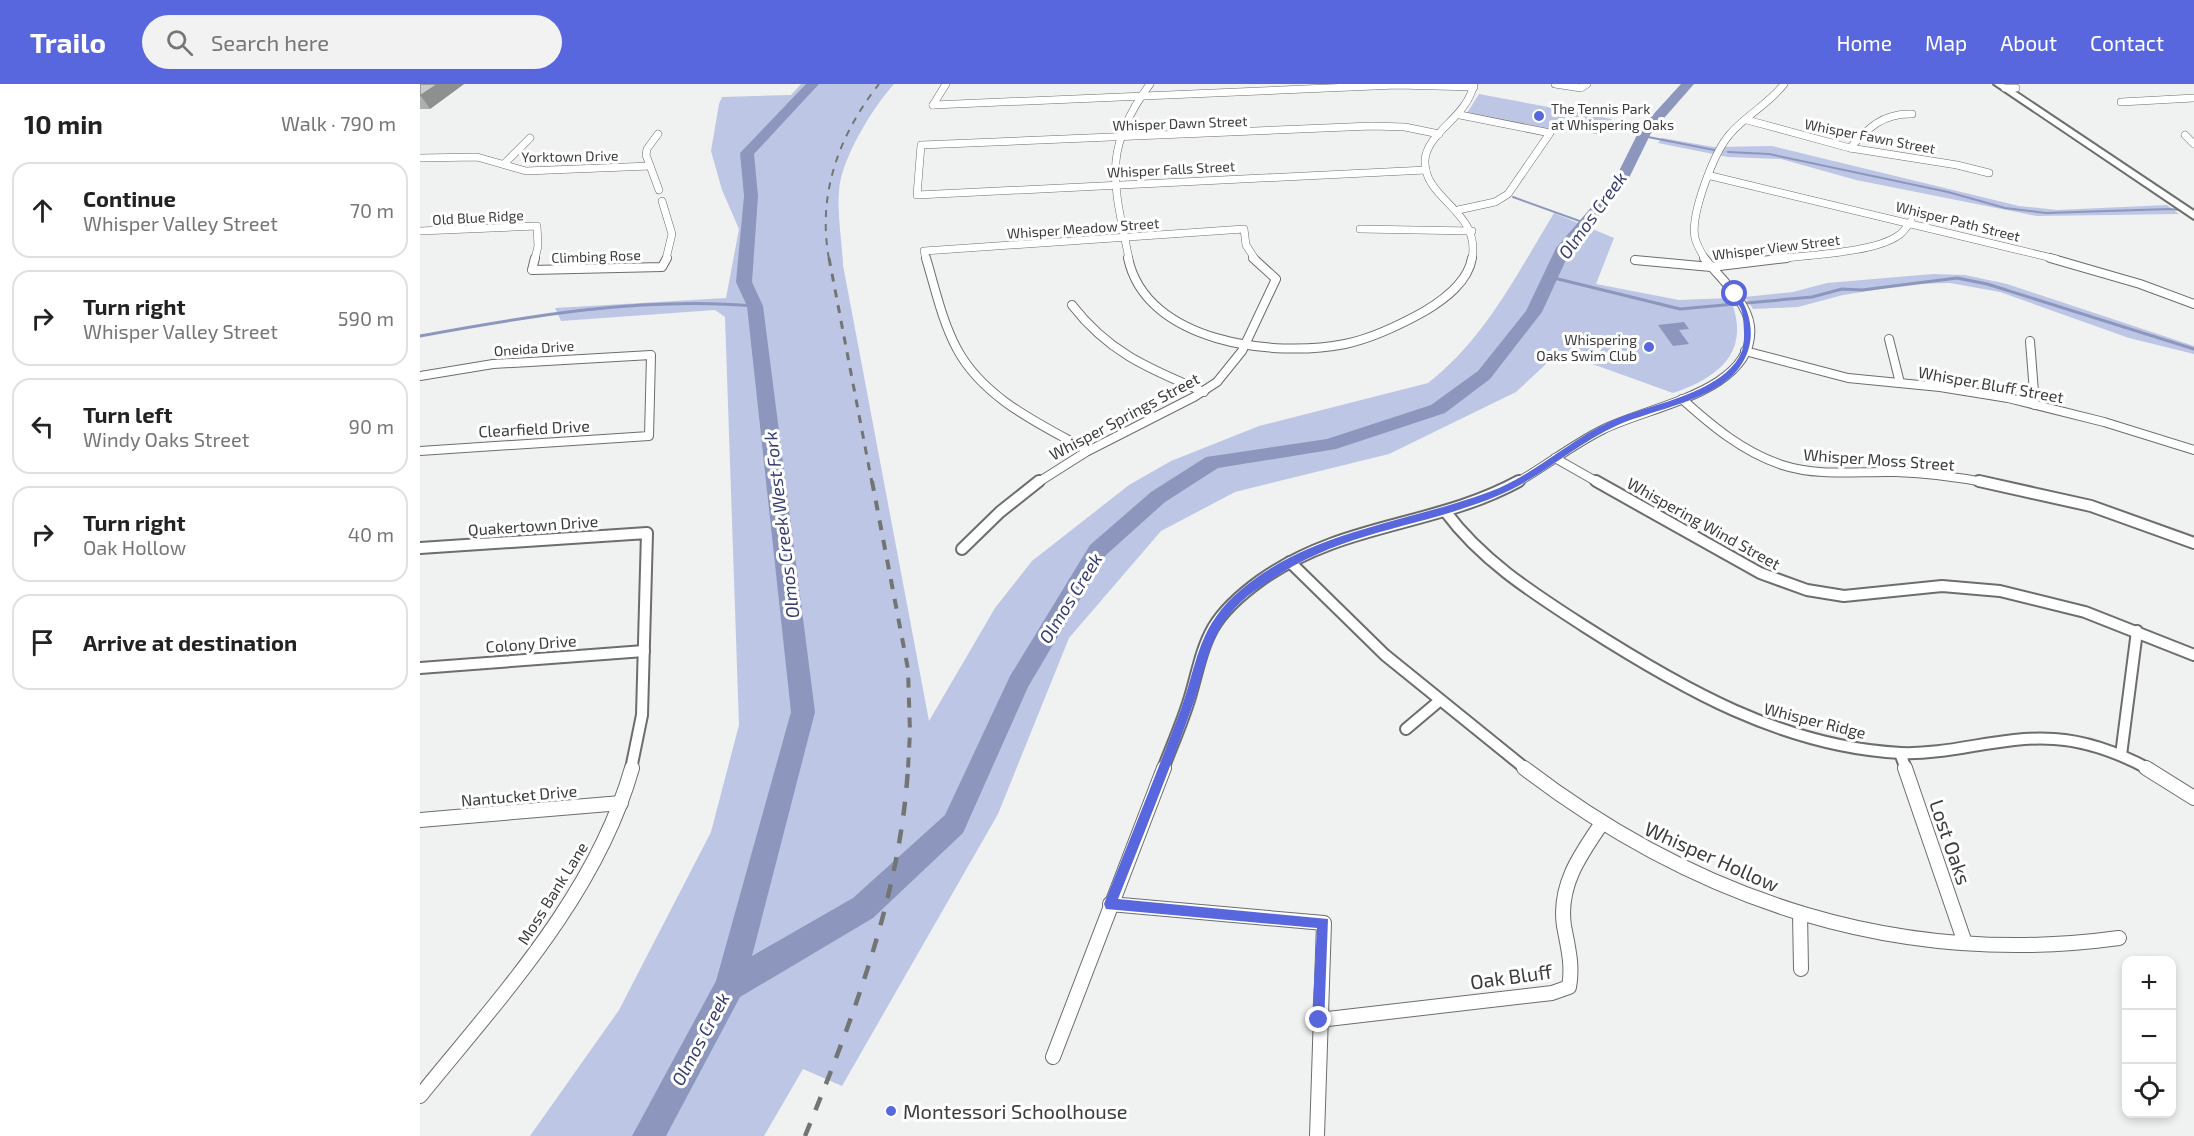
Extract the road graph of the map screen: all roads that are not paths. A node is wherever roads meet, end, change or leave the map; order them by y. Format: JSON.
{"nodes":[{"id":1,"x":946,"y":84,"type":"edge"},
{"id":2,"x":1150,"y":84,"type":"edge"},
{"id":3,"x":1555,"y":84,"type":"edge"},
{"id":4,"x":1587,"y":84,"type":"edge"},
{"id":5,"x":1784,"y":84,"type":"edge"},
{"id":6,"x":1474,"y":86,"type":"edge"},
{"id":7,"x":2008,"y":86,"type":"edge"},
{"id":8,"x":1140,"y":96,"type":"junction"},
{"id":9,"x":2194,"y":98,"type":"edge"},
{"id":10,"x":2121,"y":102,"type":"dead end"},
{"id":11,"x":1912,"y":114,"type":"dead end"},
{"id":12,"x":1460,"y":116,"type":"junction"},
{"id":13,"x":1747,"y":120,"type":"junction"},
{"id":14,"x":658,"y":134,"type":"dead end"},
{"id":15,"x":1439,"y":135,"type":"junction"},
{"id":16,"x":2185,"y":135,"type":"dead end"},
{"id":17,"x":1120,"y":137,"type":"junction"},
{"id":18,"x":530,"y":138,"type":"dead end"},
{"id":19,"x":2194,"y":144,"type":"edge"},
{"id":20,"x":1850,"y":148,"type":"junction"},
{"id":21,"x":420,"y":158,"type":"edge"},
{"id":22,"x":504,"y":164,"type":"junction"},
{"id":23,"x":651,"y":166,"type":"junction"},
{"id":24,"x":1426,"y":170,"type":"junction"},
{"id":25,"x":1989,"y":173,"type":"dead end"},
{"id":26,"x":1711,"y":176,"type":"junction"},
{"id":27,"x":1114,"y":184,"type":"junction"},
{"id":28,"x":659,"y":190,"type":"dead end"},
{"id":29,"x":917,"y":195,"type":"joint"},
{"id":30,"x":662,"y":201,"type":"dead end"},
{"id":31,"x":1458,"y":210,"type":"junction"},
{"id":32,"x":2194,"y":216,"type":"edge"},
{"id":33,"x":1911,"y":221,"type":"junction"},
{"id":34,"x":1244,"y":229,"type":"joint"},
{"id":35,"x":1360,"y":229,"type":"dead end"},
{"id":36,"x":424,"y":231,"type":"edge"},
{"id":37,"x":1472,"y":231,"type":"junction"},
{"id":38,"x":1125,"y":236,"type":"junction"},
{"id":39,"x":420,"y":239,"type":"edge"},
{"id":40,"x":1635,"y":260,"type":"dead end"},
{"id":41,"x":1711,"y":267,"type":"junction"},
{"id":42,"x":532,"y":270,"type":"joint"},
{"id":43,"x":2194,"y":304,"type":"edge"},
{"id":44,"x":1072,"y":305,"type":"dead end"},
{"id":45,"x":1889,"y":339,"type":"dead end"},
{"id":46,"x":2030,"y":341,"type":"dead end"},
{"id":47,"x":1246,"y":344,"type":"junction"},
{"id":48,"x":1745,"y":351,"type":"junction"},
{"id":49,"x":420,"y":376,"type":"edge"},
{"id":50,"x":1900,"y":383,"type":"junction"},
{"id":51,"x":1204,"y":392,"type":"junction"},
{"id":52,"x":1682,"y":399,"type":"junction"},
{"id":53,"x":2035,"y":405,"type":"junction"},
{"id":54,"x":649,"y":436,"type":"joint"},
{"id":55,"x":1087,"y":450,"type":"junction"},
{"id":56,"x":2194,"y":450,"type":"edge"},
{"id":57,"x":420,"y":451,"type":"edge"},
{"id":58,"x":1555,"y":458,"type":"junction"},
{"id":59,"x":1445,"y":512,"type":"junction"},
{"id":60,"x":647,"y":532,"type":"joint"},
{"id":61,"x":2194,"y":543,"type":"edge"},
{"id":62,"x":420,"y":548,"type":"edge"},
{"id":63,"x":962,"y":549,"type":"dead end"},
{"id":64,"x":1290,"y":562,"type":"junction"},
{"id":65,"x":2136,"y":631,"type":"junction"},
{"id":66,"x":644,"y":651,"type":"junction"},
{"id":67,"x":2194,"y":655,"type":"edge"},
{"id":68,"x":420,"y":668,"type":"edge"},
{"id":69,"x":1438,"y":702,"type":"junction"},
{"id":70,"x":1406,"y":729,"type":"dead end"},
{"id":71,"x":1900,"y":753,"type":"junction"},
{"id":72,"x":2121,"y":755,"type":"junction"},
{"id":73,"x":2194,"y":798,"type":"edge"},
{"id":74,"x":621,"y":803,"type":"junction"},
{"id":75,"x":420,"y":820,"type":"edge"},
{"id":76,"x":1602,"y":823,"type":"junction"},
{"id":77,"x":1110,"y":904,"type":"junction"},
{"id":78,"x":1800,"y":913,"type":"junction"},
{"id":79,"x":2119,"y":938,"type":"dead end"},
{"id":80,"x":1965,"y":943,"type":"junction"},
{"id":81,"x":1801,"y":969,"type":"dead end"},
{"id":82,"x":1319,"y":1020,"type":"junction"},
{"id":83,"x":1053,"y":1057,"type":"dead end"},
{"id":84,"x":420,"y":1096,"type":"edge"},
{"id":85,"x":1317,"y":1136,"type":"edge"}],
"edges":[{"from":1,"to":8,"type":"street"},
{"from":2,"to":8,"type":"street"},
{"from":3,"to":4,"type":"street"},
{"from":5,"to":13,"type":"street"},
{"from":6,"to":8,"type":"street"},
{"from":6,"to":12,"type":"street"},
{"from":7,"to":32,"type":"main road"},
{"from":8,"to":17,"type":"street"},
{"from":9,"to":10,"type":"street"},
{"from":11,"to":20,"type":"street"},
{"from":12,"to":15,"type":"street"},
{"from":12,"to":31,"type":"street"},
{"from":13,"to":20,"type":"street","name":"Whisper Fawn Street"},
{"from":13,"to":26,"type":"street"},
{"from":14,"to":23,"type":"street"},
{"from":15,"to":17,"type":"street","name":"Whisper Dawn Street"},
{"from":15,"to":24,"type":"street"},
{"from":16,"to":19,"type":"street"},
{"from":17,"to":27,"type":"street"},
{"from":17,"to":29,"type":"street","name":"Whisper Dawn Street"},
{"from":18,"to":22,"type":"street"},
{"from":20,"to":25,"type":"street","name":"Whisper Fawn Street"},
{"from":21,"to":22,"type":"street","name":"Yorktown Drive"},
{"from":22,"to":23,"type":"street","name":"Yorktown Drive"},
{"from":23,"to":28,"type":"street"},
{"from":24,"to":27,"type":"street","name":"Whisper Falls Street"},
{"from":24,"to":31,"type":"street"},
{"from":26,"to":33,"type":"street","name":"Whisper Path Street"},
{"from":26,"to":41,"type":"street"},
{"from":27,"to":29,"type":"street","name":"Whisper Falls Street"},
{"from":27,"to":38,"type":"street"},
{"from":30,"to":42,"type":"street","name":"Climbing Rose"},
{"from":31,"to":37,"type":"street"},
{"from":33,"to":41,"type":"street","name":"Whisper View Street"},
{"from":33,"to":43,"type":"street","name":"Whisper Path Street"},
{"from":34,"to":38,"type":"street","name":"Whisper Meadow Street"},
{"from":34,"to":47,"type":"street","name":"Whisper Springs Street"},
{"from":35,"to":37,"type":"street"},
{"from":36,"to":39,"type":"street"},
{"from":36,"to":42,"type":"street","name":"Old Blue Ridge"},
{"from":37,"to":47,"type":"street"},
{"from":38,"to":47,"type":"street"},
{"from":38,"to":55,"type":"street","name":"Whisper Meadow Street"},
{"from":40,"to":41,"type":"street","name":"Whisper View Street"},
{"from":41,"to":48,"type":"street"},
{"from":44,"to":51,"type":"street"},
{"from":45,"to":50,"type":"street"},
{"from":46,"to":53,"type":"street"},
{"from":47,"to":51,"type":"street","name":"Whisper Springs Street"},
{"from":48,"to":50,"type":"street","name":"Whisper Bluff Street"},
{"from":48,"to":52,"type":"street"},
{"from":49,"to":54,"type":"street","name":"Oneida Drive"},
{"from":50,"to":53,"type":"street","name":"Whisper Bluff Street"},
{"from":51,"to":55,"type":"street","name":"Whisper Springs Street"},
{"from":52,"to":58,"type":"street"},
{"from":52,"to":61,"type":"street","name":"Whisper Moss Street"},
{"from":53,"to":56,"type":"street","name":"Whisper Bluff Street"},
{"from":54,"to":57,"type":"street","name":"Clearfield Drive"},
{"from":55,"to":63,"type":"street","name":"Whisper Springs Street"},
{"from":58,"to":59,"type":"street"},
{"from":58,"to":65,"type":"street","name":"Whispering Wind Street"},
{"from":59,"to":64,"type":"street"},
{"from":59,"to":71,"type":"street","name":"Whisper Ridge"},
{"from":60,"to":62,"type":"street","name":"Quakertown Drive"},
{"from":60,"to":66,"type":"street","name":"Moss Bank Lane"},
{"from":64,"to":69,"type":"street","name":"Whisper Hollow"},
{"from":64,"to":77,"type":"street"},
{"from":65,"to":67,"type":"street","name":"Whispering Wind Street"},
{"from":65,"to":72,"type":"street"},
{"from":66,"to":68,"type":"street","name":"Colony Drive"},
{"from":66,"to":74,"type":"street","name":"Moss Bank Lane"},
{"from":69,"to":70,"type":"street"},
{"from":69,"to":76,"type":"street","name":"Whisper Hollow"},
{"from":71,"to":72,"type":"street","name":"Whisper Ridge"},
{"from":71,"to":80,"type":"street","name":"Lost Oaks"},
{"from":72,"to":73,"type":"street","name":"Whisper Ridge"},
{"from":74,"to":75,"type":"street","name":"Nantucket Drive"},
{"from":74,"to":84,"type":"street","name":"Moss Bank Lane"},
{"from":76,"to":78,"type":"street","name":"Whisper Hollow"},
{"from":76,"to":82,"type":"street","name":"Oak Bluff"},
{"from":77,"to":82,"type":"street"},
{"from":77,"to":83,"type":"street"},
{"from":78,"to":80,"type":"street","name":"Whisper Hollow"},
{"from":78,"to":81,"type":"street"},
{"from":79,"to":80,"type":"street","name":"Whisper Hollow"},
{"from":82,"to":85,"type":"street"}]}
